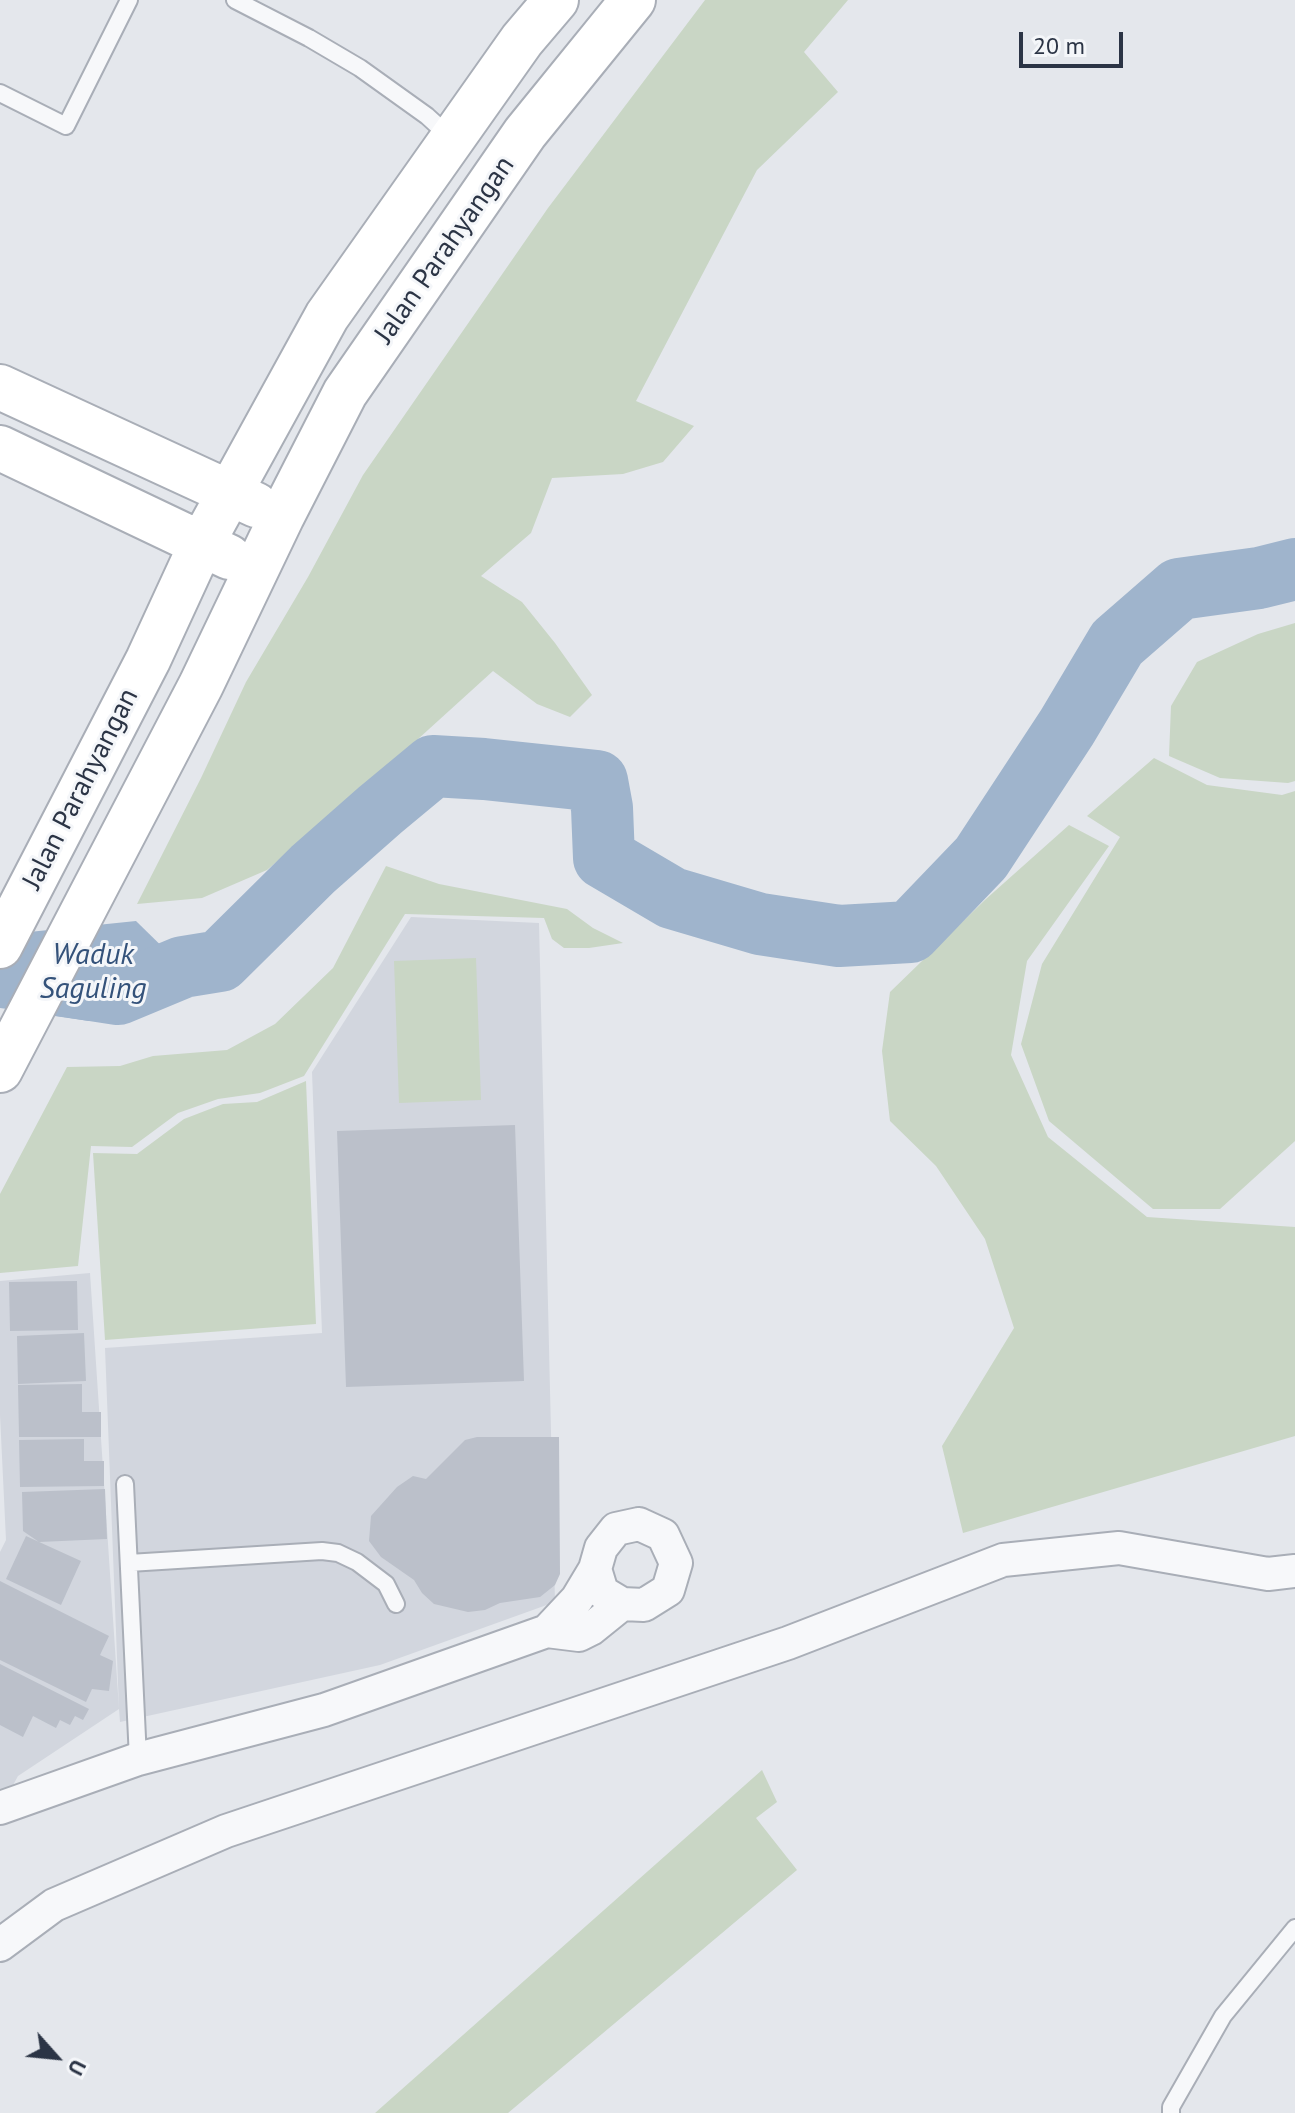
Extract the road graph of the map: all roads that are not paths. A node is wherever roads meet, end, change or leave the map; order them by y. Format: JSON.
{"nodes":[{"id":1,"x":129,"y":0,"type":"edge"},
{"id":2,"x":235,"y":0,"type":"edge"},
{"id":3,"x":556,"y":0,"type":"edge"},
{"id":4,"x":633,"y":0,"type":"edge"},
{"id":5,"x":0,"y":93,"type":"edge"},
{"id":6,"x":453,"y":139,"type":"junction"},
{"id":7,"x":0,"y":387,"type":"edge"},
{"id":8,"x":0,"y":448,"type":"edge"},
{"id":9,"x":228,"y":493,"type":"junction"},
{"id":10,"x":282,"y":516,"type":"junction"},
{"id":11,"x":201,"y":545,"type":"junction"},
{"id":12,"x":256,"y":569,"type":"junction"},
{"id":13,"x":0,"y":946,"type":"edge"},
{"id":14,"x":0,"y":1070,"type":"edge"},
{"id":15,"x":125,"y":1484,"type":"dead end"},
{"id":16,"x":129,"y":1563,"type":"junction"},
{"id":17,"x":595,"y":1569,"type":"junction"},
{"id":18,"x":1295,"y":1571,"type":"edge"},
{"id":19,"x":396,"y":1604,"type":"dead end"},
{"id":20,"x":622,"y":1604,"type":"junction"},
{"id":21,"x":547,"y":1631,"type":"junction"},
{"id":22,"x":138,"y":1759,"type":"junction"},
{"id":23,"x":0,"y":1808,"type":"edge"},
{"id":24,"x":1295,"y":1928,"type":"edge"},
{"id":25,"x":0,"y":1945,"type":"edge"},
{"id":26,"x":1171,"y":2113,"type":"edge"}],
"edges":[{"from":1,"to":5,"type":"lane"},
{"from":2,"to":6,"type":"lane"},
{"from":3,"to":6,"type":"main road","name":"Jalan Parahyangan"},
{"from":4,"to":10,"type":"main road","name":"Jalan Parahyangan"},
{"from":6,"to":9,"type":"main road","name":"Jalan Parahyangan"},
{"from":7,"to":9,"type":"main road"},
{"from":8,"to":11,"type":"main road"},
{"from":9,"to":10,"type":"main road"},
{"from":9,"to":11,"type":"main road","name":"Jalan Parahyangan"},
{"from":10,"to":12,"type":"main road","name":"Jalan Parahyangan"},
{"from":11,"to":12,"type":"main road"},
{"from":11,"to":13,"type":"main road","name":"Jalan Parahyangan"},
{"from":12,"to":14,"type":"main road","name":"Jalan Parahyangan"},
{"from":15,"to":16,"type":"lane"},
{"from":16,"to":19,"type":"lane"},
{"from":16,"to":22,"type":"lane"},
{"from":17,"to":20,"type":"street"},
{"from":17,"to":20,"type":"street"},
{"from":17,"to":21,"type":"street"},
{"from":18,"to":25,"type":"street"},
{"from":20,"to":21,"type":"street"},
{"from":21,"to":22,"type":"street"},
{"from":22,"to":23,"type":"street"},
{"from":24,"to":26,"type":"lane"}]}
